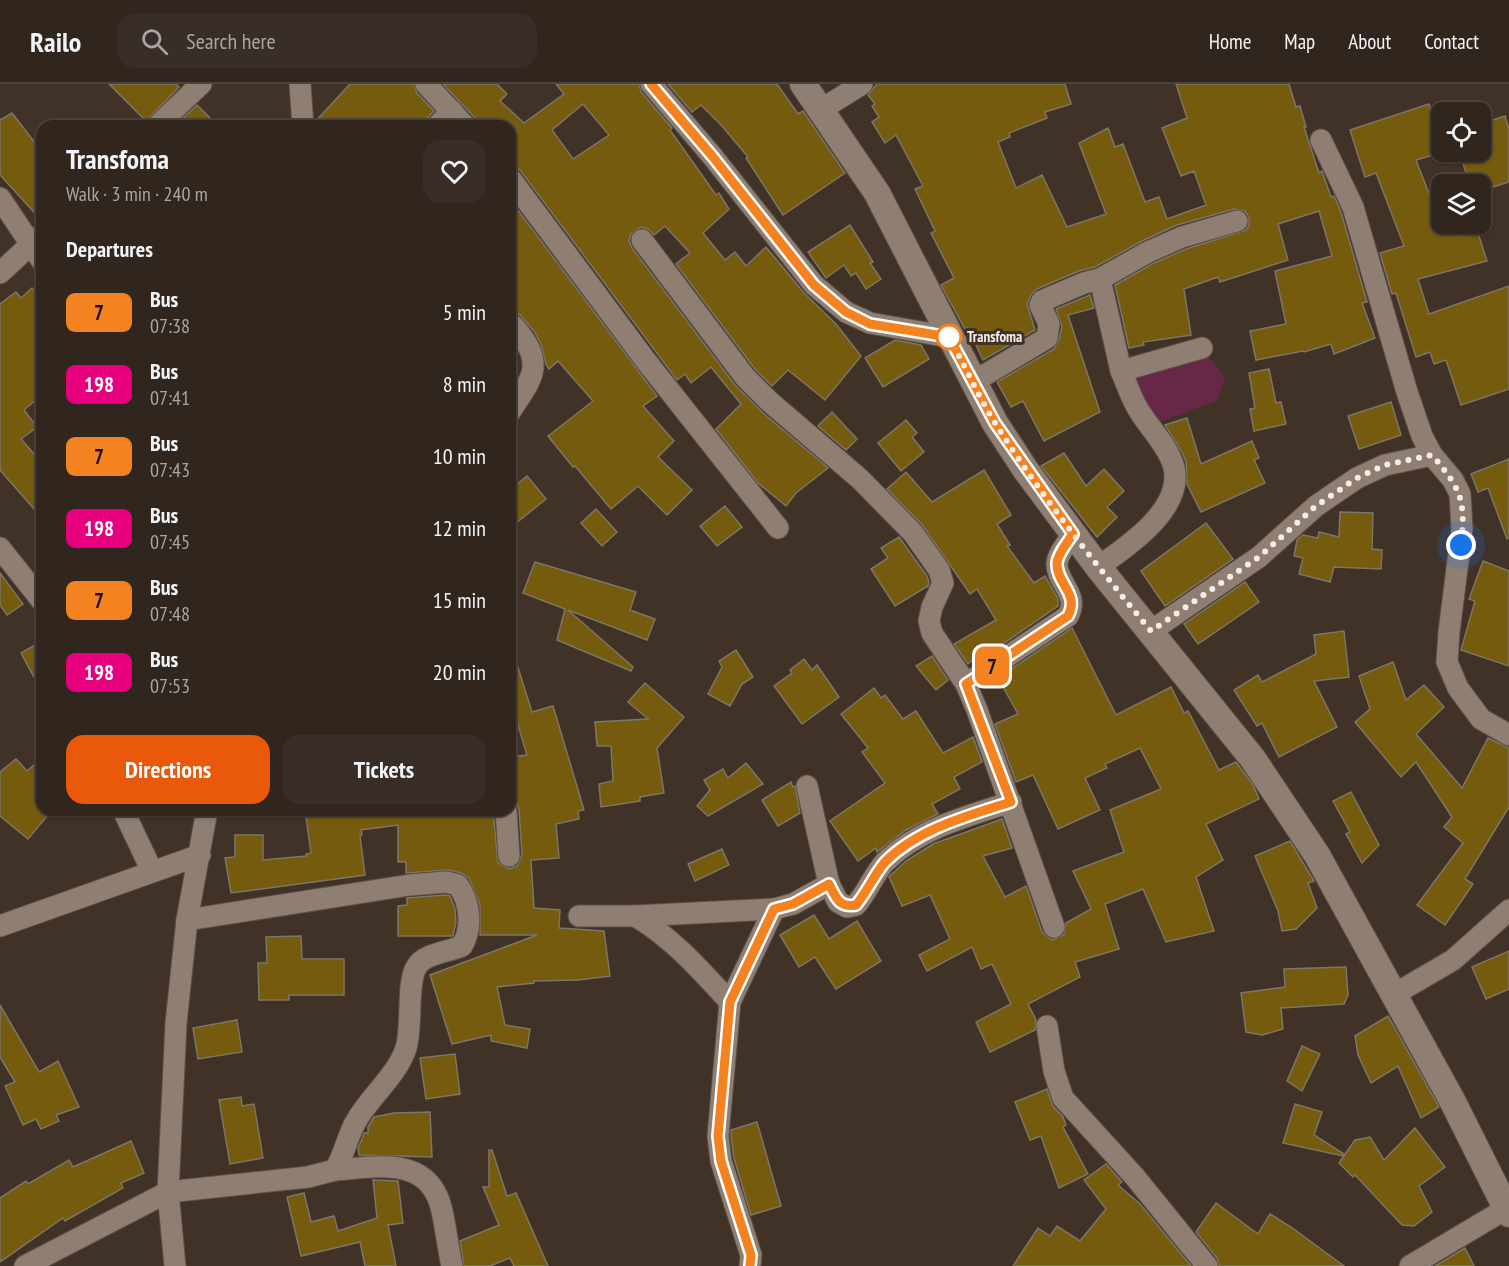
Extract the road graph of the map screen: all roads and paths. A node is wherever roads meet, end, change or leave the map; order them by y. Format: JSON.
{"nodes":[{"id":1,"x":200,"y":84,"type":"edge"},
{"id":2,"x":300,"y":84,"type":"edge"},
{"id":3,"x":426,"y":84,"type":"edge"},
{"id":4,"x":651,"y":84,"type":"edge"},
{"id":5,"x":803,"y":84,"type":"edge"},
{"id":6,"x":862,"y":84,"type":"edge"},
{"id":7,"x":822,"y":109,"type":"junction"},
{"id":8,"x":163,"y":120,"type":"edge"},
{"id":9,"x":303,"y":120,"type":"edge"},
{"id":10,"x":450,"y":120,"type":"edge"},
{"id":11,"x":1321,"y":140,"type":"dead end"},
{"id":12,"x":516,"y":186,"type":"edge"},
{"id":13,"x":0,"y":198,"type":"edge"},
{"id":14,"x":8,"y":220,"type":"edge"},
{"id":15,"x":1237,"y":221,"type":"dead end"},
{"id":16,"x":642,"y":240,"type":"dead end"},
{"id":17,"x":36,"y":245,"type":"edge"},
{"id":18,"x":36,"y":248,"type":"edge"},
{"id":19,"x":0,"y":273,"type":"edge"},
{"id":20,"x":1100,"y":279,"type":"junction"},
{"id":21,"x":516,"y":330,"type":"edge"},
{"id":22,"x":949,"y":337,"type":"junction"},
{"id":23,"x":1202,"y":348,"type":"dead end"},
{"id":24,"x":1121,"y":371,"type":"junction"},
{"id":25,"x":973,"y":382,"type":"junction"},
{"id":26,"x":516,"y":402,"type":"edge"},
{"id":27,"x":1432,"y":455,"type":"junction"},
{"id":28,"x":778,"y":528,"type":"dead end"},
{"id":29,"x":1073,"y":534,"type":"junction"},
{"id":30,"x":0,"y":548,"type":"edge"},
{"id":31,"x":1098,"y":567,"type":"junction"},
{"id":32,"x":36,"y":594,"type":"edge"},
{"id":33,"x":1151,"y":631,"type":"junction"},
{"id":34,"x":966,"y":684,"type":"junction"},
{"id":35,"x":1509,"y":735,"type":"edge"},
{"id":36,"x":807,"y":786,"type":"dead end"},
{"id":37,"x":1011,"y":802,"type":"junction"},
{"id":38,"x":126,"y":816,"type":"edge"},
{"id":39,"x":206,"y":816,"type":"edge"},
{"id":40,"x":506,"y":816,"type":"edge"},
{"id":41,"x":200,"y":855,"type":"junction"},
{"id":42,"x":509,"y":856,"type":"dead end"},
{"id":43,"x":152,"y":871,"type":"junction"},
{"id":44,"x":829,"y":884,"type":"junction"},
{"id":45,"x":774,"y":909,"type":"junction"},
{"id":46,"x":1509,"y":910,"type":"edge"},
{"id":47,"x":579,"y":915,"type":"dead end"},
{"id":48,"x":635,"y":916,"type":"junction"},
{"id":49,"x":187,"y":920,"type":"junction"},
{"id":50,"x":0,"y":926,"type":"edge"},
{"id":51,"x":1054,"y":927,"type":"dead end"},
{"id":52,"x":1393,"y":995,"type":"junction"},
{"id":53,"x":730,"y":1002,"type":"junction"},
{"id":54,"x":1047,"y":1026,"type":"dead end"},
{"id":55,"x":335,"y":1170,"type":"junction"},
{"id":56,"x":168,"y":1192,"type":"junction"},
{"id":57,"x":1508,"y":1210,"type":"edge"},
{"id":58,"x":25,"y":1266,"type":"edge"},
{"id":59,"x":175,"y":1266,"type":"edge"},
{"id":60,"x":452,"y":1266,"type":"edge"},
{"id":61,"x":750,"y":1266,"type":"edge"},
{"id":62,"x":1207,"y":1266,"type":"edge"},
{"id":63,"x":1410,"y":1266,"type":"edge"}],
"edges":[{"from":1,"to":8,"type":"street"},
{"from":2,"to":9,"type":"street"},
{"from":3,"to":10,"type":"street"},
{"from":4,"to":22,"type":"street"},
{"from":5,"to":7,"type":"street"},
{"from":6,"to":7,"type":"street"},
{"from":7,"to":22,"type":"street"},
{"from":11,"to":27,"type":"street"},
{"from":12,"to":28,"type":"street"},
{"from":13,"to":14,"type":"street"},
{"from":14,"to":17,"type":"street"},
{"from":15,"to":20,"type":"street"},
{"from":16,"to":34,"type":"street"},
{"from":18,"to":19,"type":"street"},
{"from":20,"to":24,"type":"street"},
{"from":20,"to":25,"type":"street"},
{"from":21,"to":26,"type":"street"},
{"from":22,"to":25,"type":"street"},
{"from":23,"to":24,"type":"street"},
{"from":24,"to":31,"type":"street"},
{"from":25,"to":29,"type":"street"},
{"from":27,"to":33,"type":"street"},
{"from":27,"to":35,"type":"street"},
{"from":29,"to":31,"type":"street"},
{"from":29,"to":34,"type":"street"},
{"from":30,"to":32,"type":"street"},
{"from":31,"to":33,"type":"street"},
{"from":33,"to":52,"type":"street"},
{"from":34,"to":37,"type":"street"},
{"from":36,"to":44,"type":"street"},
{"from":37,"to":44,"type":"street"},
{"from":37,"to":51,"type":"street"},
{"from":38,"to":43,"type":"street"},
{"from":39,"to":41,"type":"street"},
{"from":40,"to":42,"type":"street"},
{"from":41,"to":43,"type":"street"},
{"from":41,"to":49,"type":"street"},
{"from":43,"to":50,"type":"street"},
{"from":44,"to":45,"type":"street"},
{"from":45,"to":48,"type":"street"},
{"from":45,"to":53,"type":"street"},
{"from":46,"to":52,"type":"street"},
{"from":47,"to":48,"type":"street"},
{"from":48,"to":53,"type":"street"},
{"from":49,"to":55,"type":"street"},
{"from":49,"to":56,"type":"street"},
{"from":52,"to":57,"type":"street"},
{"from":53,"to":61,"type":"street"},
{"from":54,"to":62,"type":"street"},
{"from":55,"to":56,"type":"street"},
{"from":55,"to":60,"type":"street"},
{"from":56,"to":58,"type":"street"},
{"from":56,"to":59,"type":"street"},
{"from":57,"to":63,"type":"street"}]}
